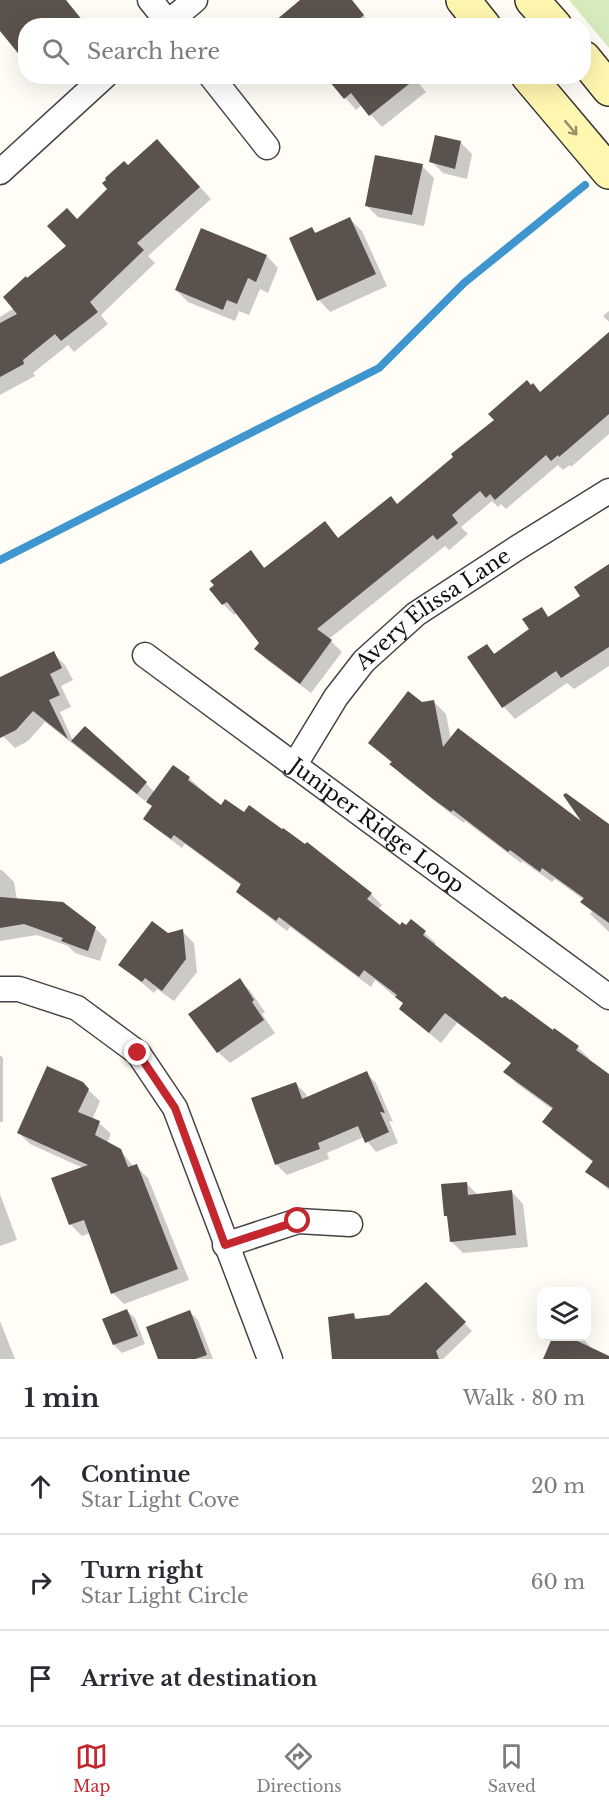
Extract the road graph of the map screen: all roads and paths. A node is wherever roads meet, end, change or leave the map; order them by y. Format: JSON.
{"nodes":[{"id":1,"x":150,"y":0,"type":"edge"},
{"id":2,"x":195,"y":0,"type":"edge"},
{"id":3,"x":463,"y":0,"type":"edge"},
{"id":4,"x":532,"y":0,"type":"edge"},
{"id":5,"x":164,"y":18,"type":"edge"},
{"id":6,"x":175,"y":18,"type":"edge"},
{"id":7,"x":478,"y":18,"type":"edge"},
{"id":8,"x":548,"y":18,"type":"edge"},
{"id":9,"x":591,"y":67,"type":"edge"},
{"id":10,"x":96,"y":84,"type":"edge"},
{"id":11,"x":217,"y":84,"type":"edge"},
{"id":12,"x":534,"y":84,"type":"edge"},
{"id":13,"x":609,"y":89,"type":"edge"},
{"id":14,"x":267,"y":147,"type":"dead end"},
{"id":15,"x":0,"y":172,"type":"edge"},
{"id":16,"x":609,"y":172,"type":"edge"},
{"id":17,"x":609,"y":491,"type":"edge"},
{"id":18,"x":145,"y":655,"type":"dead end"},
{"id":19,"x":294,"y":766,"type":"junction"},
{"id":20,"x":0,"y":989,"type":"edge"},
{"id":21,"x":609,"y":996,"type":"edge"},
{"id":22,"x":350,"y":1224,"type":"dead end"},
{"id":23,"x":225,"y":1245,"type":"junction"},
{"id":24,"x":270,"y":1359,"type":"edge"}],
"edges":[{"from":1,"to":5,"type":"street"},
{"from":2,"to":6,"type":"street"},
{"from":3,"to":7,"type":"main road"},
{"from":4,"to":8,"type":"main road"},
{"from":9,"to":13,"type":"main road"},
{"from":10,"to":15,"type":"street"},
{"from":11,"to":14,"type":"street"},
{"from":12,"to":16,"type":"main road","one_way":true},
{"from":17,"to":19,"type":"street","name":"Avery Elissa Lane"},
{"from":18,"to":19,"type":"street","name":"Juniper Ridge Loop"},
{"from":19,"to":21,"type":"street","name":"Juniper Ridge Loop"},
{"from":20,"to":23,"type":"street"},
{"from":22,"to":23,"type":"street"},
{"from":23,"to":24,"type":"street"}]}
